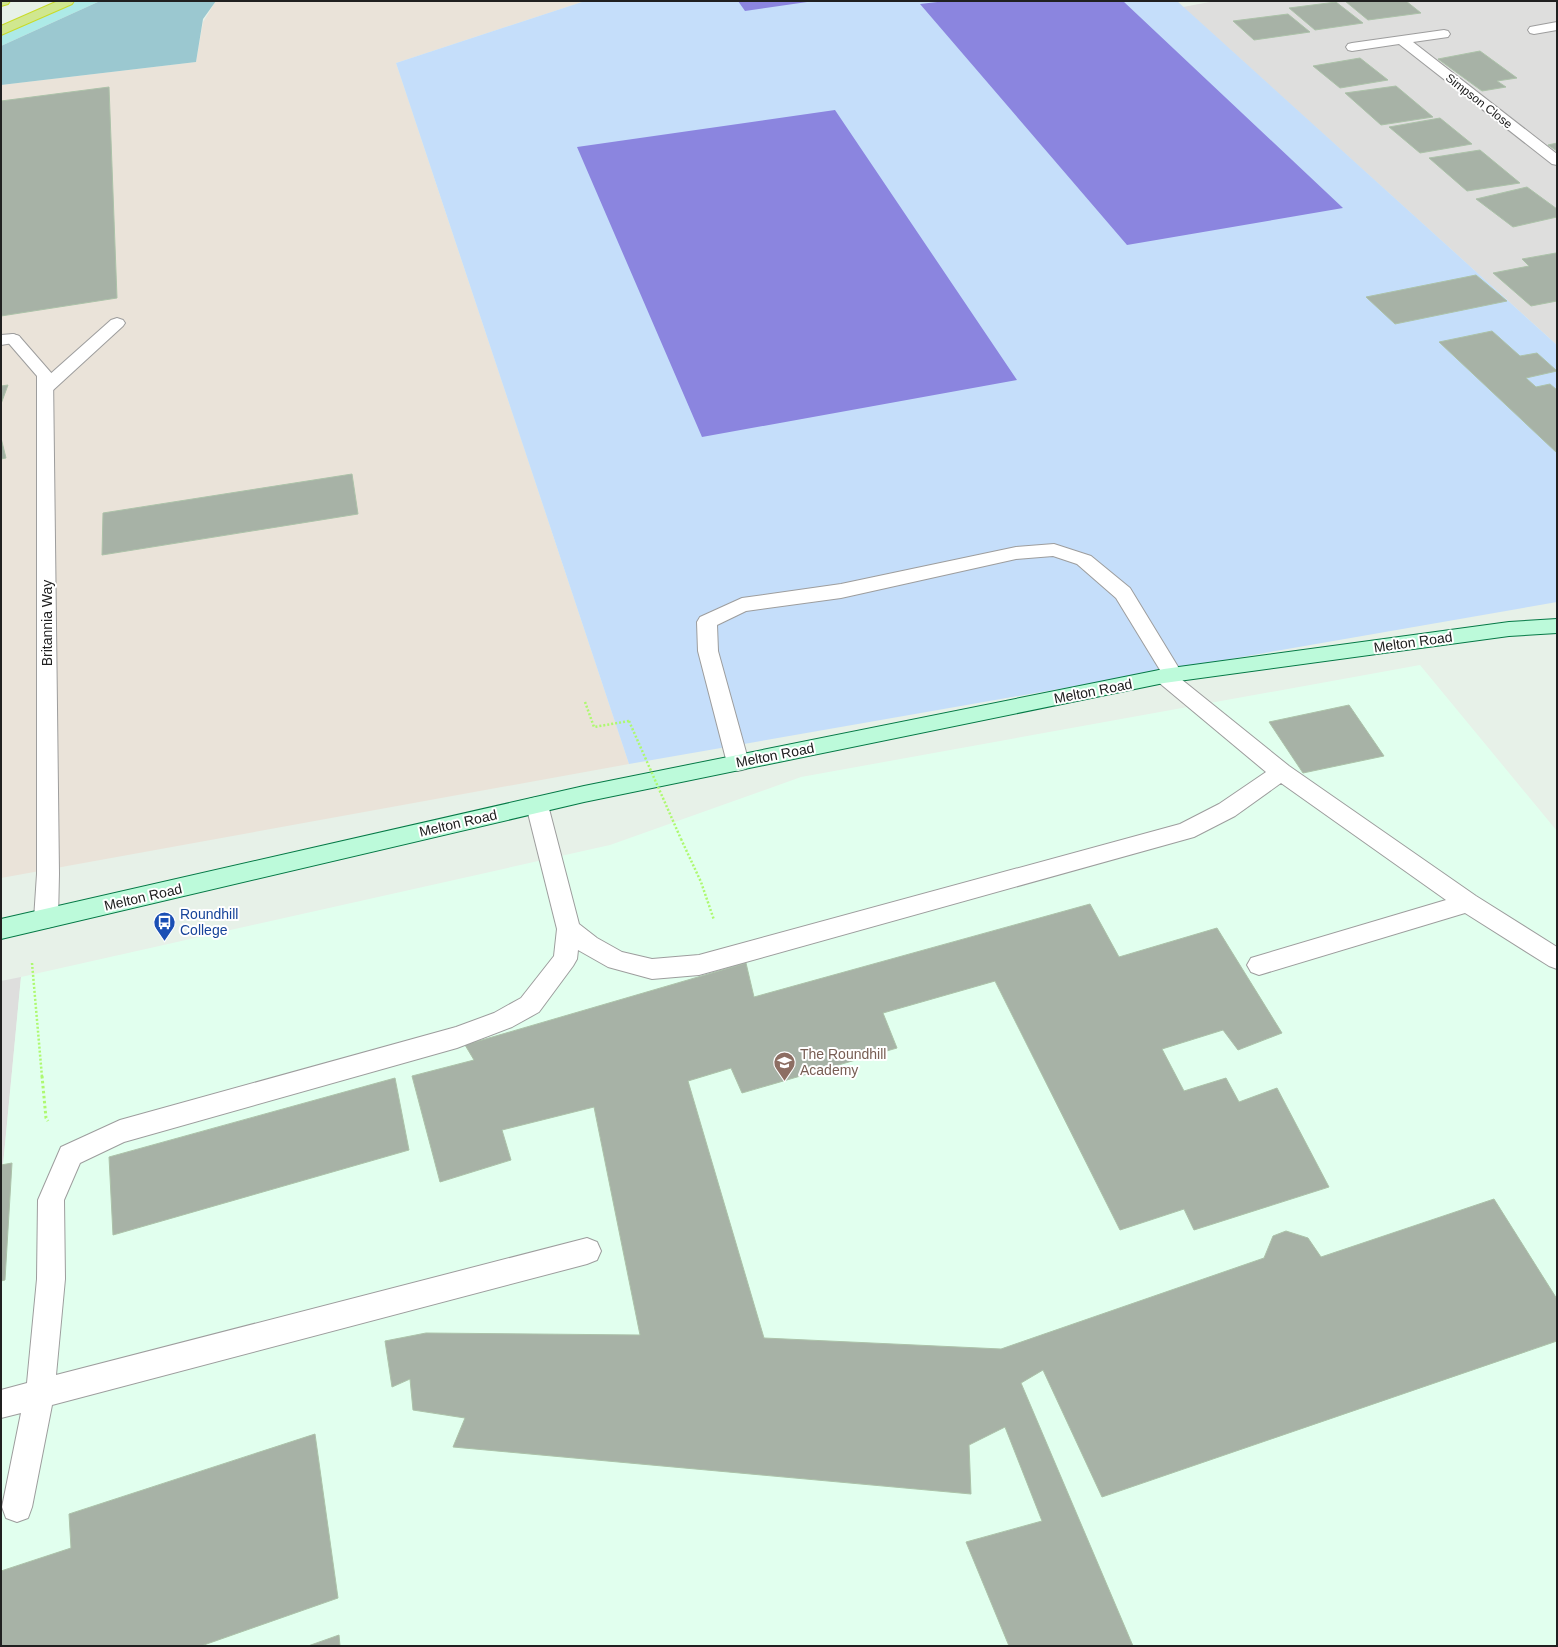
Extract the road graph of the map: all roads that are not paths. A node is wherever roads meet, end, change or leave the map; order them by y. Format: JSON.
{"nodes":[{"id":1,"x":4,"y":1,"type":"edge"},
{"id":2,"x":68,"y":1,"type":"edge"},
{"id":3,"x":1,"y":2,"type":"edge"},
{"id":4,"x":1557,"y":26,"type":"edge"},
{"id":5,"x":1534,"y":30,"type":"dead end"},
{"id":6,"x":1,"y":31,"type":"edge"},
{"id":7,"x":1444,"y":34,"type":"dead end"},
{"id":8,"x":1402,"y":40,"type":"junction"},
{"id":9,"x":1352,"y":48,"type":"dead end"},
{"id":10,"x":1557,"y":161,"type":"edge"},
{"id":11,"x":117,"y":323,"type":"dead end"},
{"id":12,"x":7,"y":340,"type":"edge"},
{"id":13,"x":45,"y":388,"type":"junction"},
{"id":14,"x":1557,"y":626,"type":"edge"},
{"id":15,"x":1169,"y":675,"type":"junction"},
{"id":16,"x":738,"y":763,"type":"junction"},
{"id":17,"x":1280,"y":772,"type":"junction"},
{"id":18,"x":537,"y":805,"type":"junction"},
{"id":19,"x":1468,"y":903,"type":"junction"},
{"id":20,"x":46,"y":919,"type":"junction"},
{"id":21,"x":1,"y":929,"type":"edge"},
{"id":22,"x":569,"y":929,"type":"junction"},
{"id":23,"x":1557,"y":959,"type":"edge"},
{"id":24,"x":1259,"y":965,"type":"dead end"},
{"id":25,"x":587,"y":1251,"type":"dead end"},
{"id":26,"x":40,"y":1393,"type":"junction"},
{"id":27,"x":1,"y":1404,"type":"edge"},
{"id":28,"x":17,"y":1507,"type":"dead end"}],
"edges":[{"from":1,"to":3,"type":"highway"},
{"from":2,"to":6,"type":"highway"},
{"from":4,"to":5,"type":"street"},
{"from":7,"to":8,"type":"street"},
{"from":8,"to":9,"type":"street"},
{"from":8,"to":10,"type":"street","name":"Simpson Close"},
{"from":11,"to":13,"type":"street"},
{"from":12,"to":13,"type":"street","name":"Britannia Way"},
{"from":13,"to":20,"type":"street","name":"Britannia Way"},
{"from":14,"to":15,"type":"street","name":"Melton Road"},
{"from":15,"to":16,"type":"street","name":"Melton Road"},
{"from":15,"to":16,"type":"street"},
{"from":15,"to":17,"type":"street"},
{"from":16,"to":18,"type":"street","name":"Melton Road"},
{"from":17,"to":19,"type":"street"},
{"from":17,"to":22,"type":"street"},
{"from":18,"to":20,"type":"street","name":"Melton Road"},
{"from":18,"to":22,"type":"street"},
{"from":19,"to":23,"type":"street"},
{"from":19,"to":24,"type":"street"},
{"from":20,"to":21,"type":"street","name":"Melton Road"},
{"from":22,"to":26,"type":"street"},
{"from":25,"to":26,"type":"street"},
{"from":26,"to":27,"type":"street"},
{"from":26,"to":28,"type":"street"}]}
